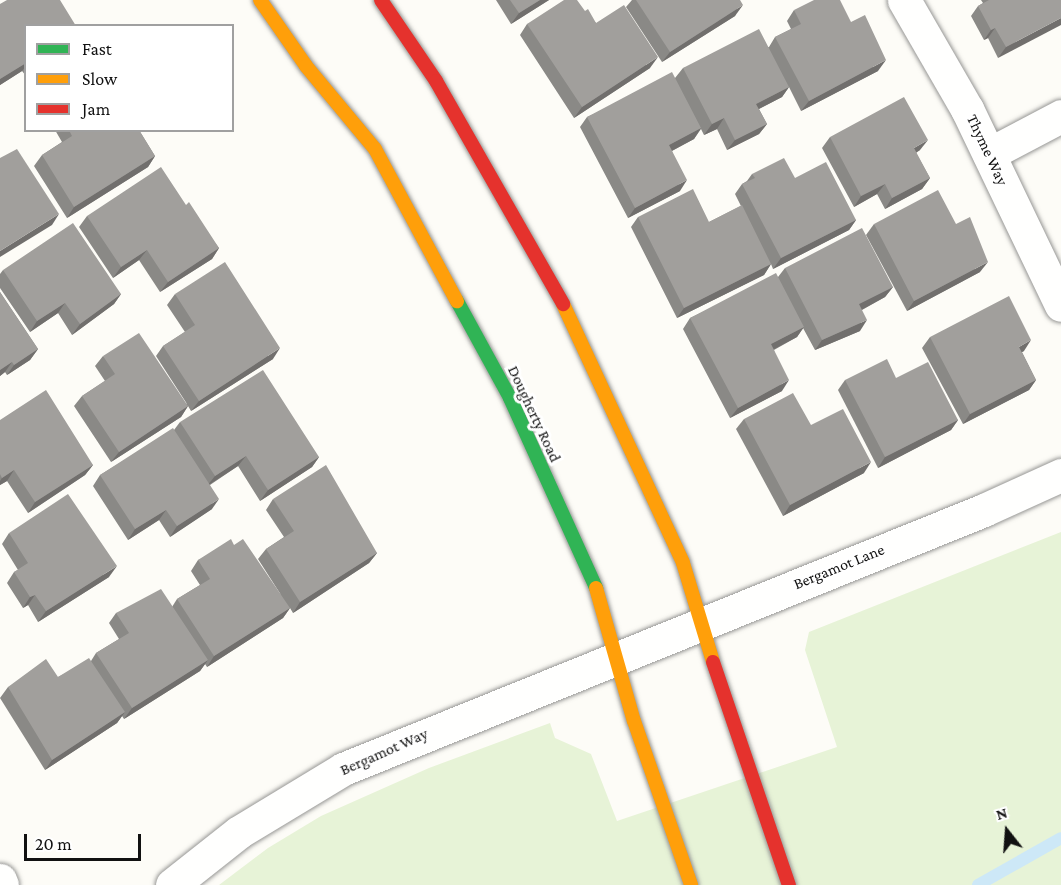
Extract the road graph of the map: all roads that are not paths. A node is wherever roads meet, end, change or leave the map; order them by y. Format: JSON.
{"nodes":[{"id":1,"x":260,"y":0,"type":"edge"},
{"id":2,"x":381,"y":0,"type":"edge"},
{"id":3,"x":904,"y":0,"type":"edge"},
{"id":4,"x":1061,"y":116,"type":"edge"},
{"id":5,"x":989,"y":154,"type":"junction"},
{"id":6,"x":1061,"y":305,"type":"edge"},
{"id":7,"x":1061,"y":475,"type":"edge"},
{"id":8,"x":700,"y":621,"type":"junction"},
{"id":9,"x":616,"y":658,"type":"junction"},
{"id":10,"x":0,"y":880,"type":"edge"},
{"id":11,"x":2,"y":885,"type":"edge"},
{"id":12,"x":172,"y":885,"type":"edge"},
{"id":13,"x":691,"y":885,"type":"edge"},
{"id":14,"x":789,"y":885,"type":"edge"}],
"edges":[{"from":1,"to":9,"type":"main road","name":"Dougherty Road"},
{"from":2,"to":8,"type":"main road"},
{"from":3,"to":5,"type":"street","name":"Thyme Way"},
{"from":4,"to":5,"type":"street"},
{"from":5,"to":6,"type":"street","name":"Thyme Way"},
{"from":7,"to":8,"type":"street","name":"Bergamot Lane"},
{"from":8,"to":9,"type":"street","name":"Bergamot Lane"},
{"from":8,"to":14,"type":"main road"},
{"from":9,"to":12,"type":"street","name":"Bergamot Way"},
{"from":9,"to":13,"type":"main road","name":"Dougherty Road"},
{"from":10,"to":11,"type":"street"}]}
